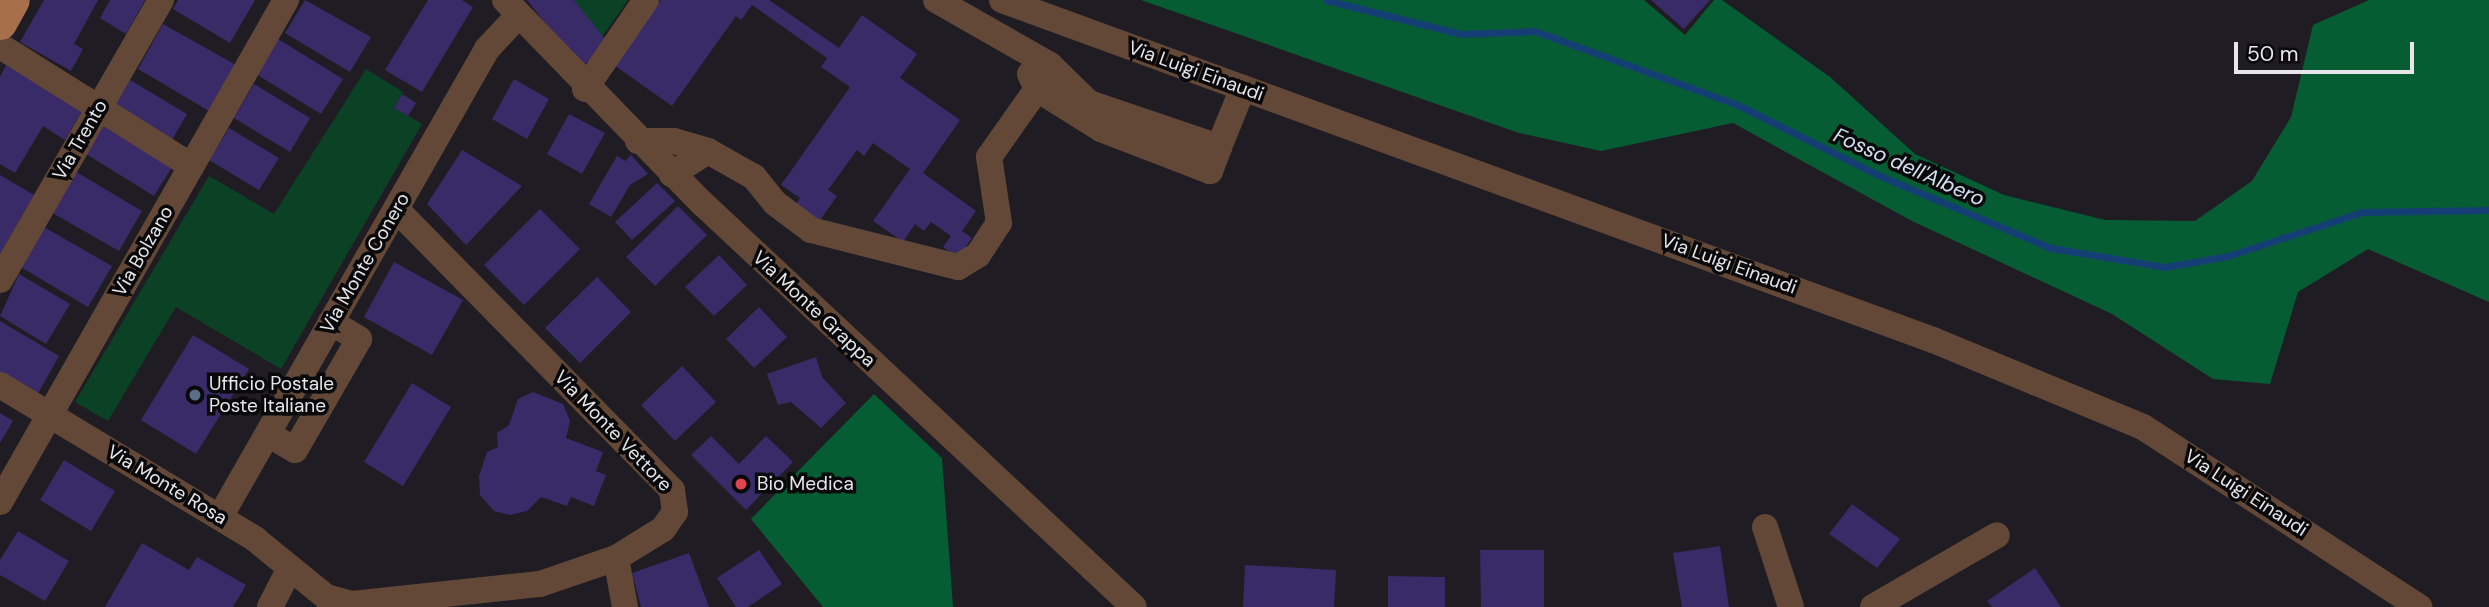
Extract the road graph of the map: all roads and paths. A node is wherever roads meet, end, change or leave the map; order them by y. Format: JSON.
{"nodes":[{"id":1,"x":161,"y":0,"type":"edge"},
{"id":2,"x":286,"y":0,"type":"edge"},
{"id":3,"x":646,"y":0,"type":"edge"},
{"id":4,"x":936,"y":0,"type":"edge"},
{"id":5,"x":1002,"y":0,"type":"edge"},
{"id":6,"x":511,"y":8,"type":"edge"},
{"id":7,"x":1012,"y":42,"type":"junction"},
{"id":8,"x":0,"y":46,"type":"edge"},
{"id":9,"x":1243,"y":88,"type":"junction"},
{"id":10,"x":585,"y":89,"type":"junction"},
{"id":11,"x":1037,"y":89,"type":"junction"},
{"id":12,"x":1089,"y":103,"type":"junction"},
{"id":13,"x":99,"y":108,"type":"junction"},
{"id":14,"x":1101,"y":129,"type":"junction"},
{"id":15,"x":638,"y":141,"type":"junction"},
{"id":16,"x":1219,"y":147,"type":"junction"},
{"id":17,"x":708,"y":151,"type":"junction"},
{"id":18,"x":191,"y":166,"type":"junction"},
{"id":19,"x":672,"y":174,"type":"junction"},
{"id":20,"x":396,"y":209,"type":"junction"},
{"id":21,"x":0,"y":281,"type":"edge"},
{"id":22,"x":0,"y":385,"type":"edge"},
{"id":23,"x":50,"y":415,"type":"junction"},
{"id":24,"x":0,"y":502,"type":"edge"},
{"id":25,"x":220,"y":517,"type":"junction"},
{"id":26,"x":1765,"y":527,"type":"dead end"},
{"id":27,"x":1997,"y":535,"type":"dead end"},
{"id":28,"x":616,"y":558,"type":"junction"},
{"id":29,"x":290,"y":568,"type":"junction"},
{"id":30,"x":321,"y":602,"type":"edge"},
{"id":31,"x":270,"y":607,"type":"edge"},
{"id":32,"x":625,"y":607,"type":"edge"},
{"id":33,"x":1134,"y":607,"type":"edge"},
{"id":34,"x":1791,"y":607,"type":"edge"},
{"id":35,"x":1873,"y":607,"type":"edge"},
{"id":36,"x":2419,"y":607,"type":"edge"}],
"edges":[{"from":1,"to":13,"type":"street","name":"Via Trento"},
{"from":2,"to":18,"type":"street","name":"Via Bolzano"},
{"from":3,"to":10,"type":"street"},
{"from":4,"to":7,"type":"street"},
{"from":5,"to":9,"type":"street","name":"Via Luigi Einaudi"},
{"from":6,"to":10,"type":"street","name":"Via Monte Grappa"},
{"from":6,"to":20,"type":"street","name":"Via Monte Conero"},
{"from":7,"to":11,"type":"street"},
{"from":7,"to":12,"type":"street"},
{"from":8,"to":13,"type":"street"},
{"from":9,"to":16,"type":"street"},
{"from":9,"to":36,"type":"street","name":"Via Luigi Einaudi"},
{"from":10,"to":15,"type":"street","name":"Via Monte Grappa"},
{"from":11,"to":14,"type":"street"},
{"from":11,"to":17,"type":"street"},
{"from":12,"to":14,"type":"street"},
{"from":12,"to":16,"type":"street"},
{"from":13,"to":18,"type":"street"},
{"from":13,"to":21,"type":"street","name":"Via Trento"},
{"from":14,"to":16,"type":"street"},
{"from":15,"to":17,"type":"street"},
{"from":15,"to":19,"type":"street","name":"Via Monte Grappa"},
{"from":17,"to":19,"type":"street"},
{"from":18,"to":23,"type":"street","name":"Via Bolzano"},
{"from":19,"to":33,"type":"street","name":"Via Monte Grappa"},
{"from":20,"to":25,"type":"street","name":"Via Monte Conero"},
{"from":20,"to":28,"type":"street","name":"Via Monte Vettore"},
{"from":22,"to":23,"type":"street","name":"Via Monte Rosa"},
{"from":23,"to":24,"type":"street","name":"Via Bolzano"},
{"from":23,"to":25,"type":"street","name":"Via Monte Rosa"},
{"from":25,"to":29,"type":"street","name":"Via Monte Rosa"},
{"from":26,"to":34,"type":"street"},
{"from":27,"to":35,"type":"street"},
{"from":28,"to":30,"type":"street","name":"Via Monte Vettore"},
{"from":28,"to":32,"type":"street"},
{"from":29,"to":30,"type":"street","name":"Via Monte Rosa"},
{"from":29,"to":31,"type":"street"}]}
